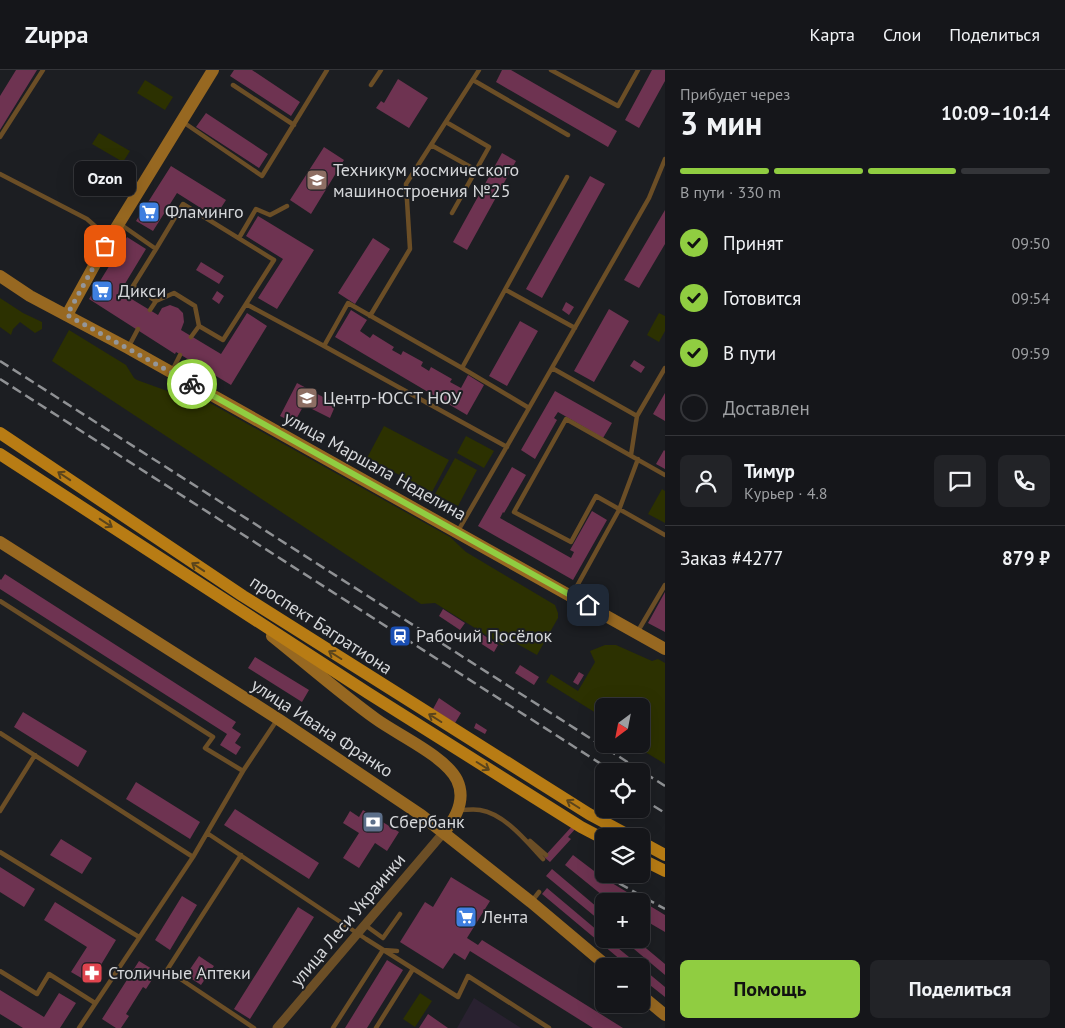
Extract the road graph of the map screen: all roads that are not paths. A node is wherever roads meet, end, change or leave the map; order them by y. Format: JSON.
{"nodes":[{"id":1,"x":43,"y":70,"type":"edge"},
{"id":2,"x":213,"y":70,"type":"edge"},
{"id":3,"x":327,"y":70,"type":"edge"},
{"id":4,"x":381,"y":70,"type":"edge"},
{"id":5,"x":479,"y":70,"type":"edge"},
{"id":6,"x":551,"y":70,"type":"edge"},
{"id":7,"x":638,"y":70,"type":"edge"},
{"id":8,"x":472,"y":80,"type":"junction"},
{"id":9,"x":233,"y":85,"type":"dead end"},
{"id":10,"x":371,"y":85,"type":"dead end"},
{"id":11,"x":182,"y":122,"type":"junction"},
{"id":12,"x":446,"y":122,"type":"junction"},
{"id":13,"x":294,"y":124,"type":"junction"},
{"id":14,"x":568,"y":135,"type":"dead end"},
{"id":15,"x":0,"y":137,"type":"edge"},
{"id":16,"x":431,"y":145,"type":"junction"},
{"id":17,"x":665,"y":159,"type":"edge"},
{"id":18,"x":476,"y":170,"type":"junction"},
{"id":19,"x":0,"y":174,"type":"edge"},
{"id":20,"x":567,"y":177,"type":"dead end"},
{"id":21,"x":287,"y":206,"type":"dead end"},
{"id":22,"x":452,"y":213,"type":"dead end"},
{"id":23,"x":119,"y":224,"type":"junction"},
{"id":24,"x":239,"y":238,"type":"junction"},
{"id":25,"x":105,"y":246,"type":"junction"},
{"id":26,"x":156,"y":248,"type":"junction"},
{"id":27,"x":0,"y":276,"type":"edge"},
{"id":28,"x":506,"y":290,"type":"junction"},
{"id":29,"x":156,"y":301,"type":"junction"},
{"id":30,"x":246,"y":304,"type":"junction"},
{"id":31,"x":150,"y":310,"type":"dead end"},
{"id":32,"x":67,"y":315,"type":"junction"},
{"id":33,"x":370,"y":316,"type":"junction"},
{"id":34,"x":199,"y":326,"type":"junction"},
{"id":35,"x":575,"y":328,"type":"junction"},
{"id":36,"x":138,"y":329,"type":"dead end"},
{"id":37,"x":191,"y":336,"type":"dead end"},
{"id":38,"x":324,"y":346,"type":"junction"},
{"id":39,"x":128,"y":348,"type":"junction"},
{"id":40,"x":180,"y":355,"type":"dead end"},
{"id":41,"x":462,"y":368,"type":"junction"},
{"id":42,"x":552,"y":368,"type":"junction"},
{"id":43,"x":665,"y":368,"type":"edge"},
{"id":44,"x":171,"y":372,"type":"junction"},
{"id":45,"x":530,"y":408,"type":"junction"},
{"id":46,"x":637,"y":416,"type":"junction"},
{"id":47,"x":0,"y":433,"type":"edge"},
{"id":48,"x":507,"y":447,"type":"junction"},
{"id":49,"x":0,"y":454,"type":"edge"},
{"id":50,"x":631,"y":455,"type":"junction"},
{"id":51,"x":638,"y":459,"type":"junction"},
{"id":52,"x":665,"y":475,"type":"edge"},
{"id":53,"x":619,"y":510,"type":"junction"},
{"id":54,"x":458,"y":532,"type":"junction"},
{"id":55,"x":665,"y":535,"type":"edge"},
{"id":56,"x":0,"y":542,"type":"edge"},
{"id":57,"x":665,"y":585,"type":"edge"},
{"id":58,"x":571,"y":596,"type":"junction"},
{"id":59,"x":0,"y":601,"type":"edge"},
{"id":60,"x":235,"y":607,"type":"junction"},
{"id":61,"x":638,"y":633,"type":"junction"},
{"id":62,"x":665,"y":648,"type":"edge"},
{"id":63,"x":278,"y":719,"type":"junction"},
{"id":64,"x":0,"y":733,"type":"edge"},
{"id":65,"x":35,"y":755,"type":"junction"},
{"id":66,"x":243,"y":771,"type":"junction"},
{"id":67,"x":459,"y":810,"type":"junction"},
{"id":68,"x":0,"y":811,"type":"edge"},
{"id":69,"x":615,"y":828,"type":"edge"},
{"id":70,"x":444,"y":832,"type":"junction"},
{"id":71,"x":206,"y":833,"type":"junction"},
{"id":72,"x":595,"y":834,"type":"edge"},
{"id":73,"x":650,"y":847,"type":"edge"},
{"id":74,"x":0,"y":852,"type":"edge"},
{"id":75,"x":241,"y":854,"type":"junction"},
{"id":76,"x":665,"y":855,"type":"edge"},
{"id":77,"x":193,"y":856,"type":"junction"},
{"id":78,"x":545,"y":857,"type":"dead end"},
{"id":79,"x":650,"y":864,"type":"edge"},
{"id":80,"x":665,"y":872,"type":"edge"},
{"id":81,"x":400,"y":914,"type":"dead end"},
{"id":82,"x":365,"y":925,"type":"junction"},
{"id":83,"x":358,"y":934,"type":"junction"},
{"id":84,"x":139,"y":937,"type":"junction"},
{"id":85,"x":383,"y":950,"type":"junction"},
{"id":86,"x":397,"y":951,"type":"dead end"},
{"id":87,"x":600,"y":958,"type":"edge"},
{"id":88,"x":413,"y":969,"type":"junction"},
{"id":89,"x":0,"y":972,"type":"edge"},
{"id":90,"x":650,"y":1002,"type":"edge"},
{"id":91,"x":95,"y":1003,"type":"junction"},
{"id":92,"x":665,"y":1015,"type":"edge"},
{"id":93,"x":79,"y":1028,"type":"edge"},
{"id":94,"x":254,"y":1028,"type":"edge"},
{"id":95,"x":278,"y":1028,"type":"edge"},
{"id":96,"x":334,"y":1028,"type":"edge"},
{"id":97,"x":376,"y":1028,"type":"edge"},
{"id":98,"x":549,"y":1028,"type":"edge"}],
"edges":[{"from":1,"to":15,"type":"lane"},
{"from":2,"to":11,"type":"street"},
{"from":3,"to":13,"type":"lane"},
{"from":4,"to":10,"type":"lane"},
{"from":5,"to":8,"type":"lane"},
{"from":6,"to":7,"type":"lane"},
{"from":8,"to":12,"type":"lane"},
{"from":8,"to":14,"type":"lane"},
{"from":9,"to":13,"type":"lane"},
{"from":11,"to":13,"type":"lane"},
{"from":11,"to":23,"type":"street"},
{"from":12,"to":16,"type":"lane"},
{"from":12,"to":18,"type":"lane"},
{"from":16,"to":18,"type":"lane"},
{"from":16,"to":33,"type":"lane"},
{"from":17,"to":35,"type":"lane"},
{"from":18,"to":22,"type":"lane"},
{"from":19,"to":25,"type":"lane"},
{"from":20,"to":28,"type":"lane"},
{"from":21,"to":24,"type":"lane"},
{"from":23,"to":25,"type":"street"},
{"from":23,"to":26,"type":"lane"},
{"from":24,"to":26,"type":"lane"},
{"from":24,"to":30,"type":"lane"},
{"from":25,"to":32,"type":"street"},
{"from":26,"to":29,"type":"lane"},
{"from":27,"to":32,"type":"street","name":"улица Маршала Неделина"},
{"from":28,"to":35,"type":"lane"},
{"from":28,"to":41,"type":"lane"},
{"from":29,"to":31,"type":"lane"},
{"from":29,"to":34,"type":"lane"},
{"from":30,"to":34,"type":"lane"},
{"from":30,"to":38,"type":"lane"},
{"from":32,"to":39,"type":"street","name":"улица Маршала Неделина"},
{"from":33,"to":38,"type":"lane"},
{"from":33,"to":41,"type":"lane"},
{"from":34,"to":37,"type":"lane"},
{"from":35,"to":42,"type":"lane"},
{"from":36,"to":39,"type":"lane"},
{"from":38,"to":48,"type":"lane"},
{"from":39,"to":44,"type":"street","name":"улица Маршала Неделина"},
{"from":40,"to":44,"type":"lane"},
{"from":41,"to":45,"type":"lane"},
{"from":42,"to":45,"type":"lane"},
{"from":42,"to":46,"type":"lane"},
{"from":43,"to":46,"type":"lane"},
{"from":44,"to":54,"type":"street","name":"улица Маршала Неделина"},
{"from":45,"to":48,"type":"lane"},
{"from":46,"to":50,"type":"lane"},
{"from":69,"to":47,"type":"main road","name":"проспект Багратиона","one_way":true},
{"from":48,"to":54,"type":"lane"},
{"from":49,"to":60,"type":"main road","name":"проспект Багратиона","one_way":true},
{"from":50,"to":51,"type":"lane"},
{"from":50,"to":53,"type":"lane"},
{"from":51,"to":52,"type":"lane"},
{"from":51,"to":53,"type":"lane"},
{"from":53,"to":55,"type":"lane"},
{"from":53,"to":58,"type":"lane"},
{"from":54,"to":58,"type":"street","name":"улица Маршала Неделина"},
{"from":56,"to":63,"type":"street","name":"улица Ивана Франко"},
{"from":57,"to":61,"type":"lane"},
{"from":58,"to":61,"type":"street","name":"улица Маршала Неделина"},
{"from":59,"to":66,"type":"lane"},
{"from":60,"to":67,"type":"street"},
{"from":60,"to":72,"type":"main road","name":"проспект Багратиона","one_way":true},
{"from":61,"to":62,"type":"street","name":"улица Маршала Неделина"},
{"from":63,"to":66,"type":"lane"},
{"from":63,"to":70,"type":"street","name":"улица Ивана Франко"},
{"from":64,"to":65,"type":"lane"},
{"from":65,"to":68,"type":"lane"},
{"from":65,"to":77,"type":"lane"},
{"from":66,"to":71,"type":"lane"},
{"from":67,"to":70,"type":"street"},
{"from":67,"to":78,"type":"lane"},
{"from":70,"to":82,"type":"street","name":"улица Леси Украинки"},
{"from":70,"to":87,"type":"street","name":"улица Ивана Франко"},
{"from":71,"to":75,"type":"lane"},
{"from":71,"to":77,"type":"lane"},
{"from":73,"to":76,"type":"main road"},
{"from":74,"to":84,"type":"lane"},
{"from":75,"to":83,"type":"lane"},
{"from":75,"to":94,"type":"lane"},
{"from":77,"to":84,"type":"lane"},
{"from":79,"to":80,"type":"main road"},
{"from":81,"to":82,"type":"lane"},
{"from":82,"to":83,"type":"street","name":"улица Леси Украинки"},
{"from":83,"to":85,"type":"lane"},
{"from":83,"to":95,"type":"street","name":"улица Леси Украинки"},
{"from":84,"to":91,"type":"lane"},
{"from":85,"to":86,"type":"lane"},
{"from":85,"to":88,"type":"lane"},
{"from":85,"to":96,"type":"lane"},
{"from":88,"to":97,"type":"lane"},
{"from":88,"to":98,"type":"lane"},
{"from":89,"to":91,"type":"lane"},
{"from":90,"to":92,"type":"street"},
{"from":91,"to":93,"type":"lane"}]}
